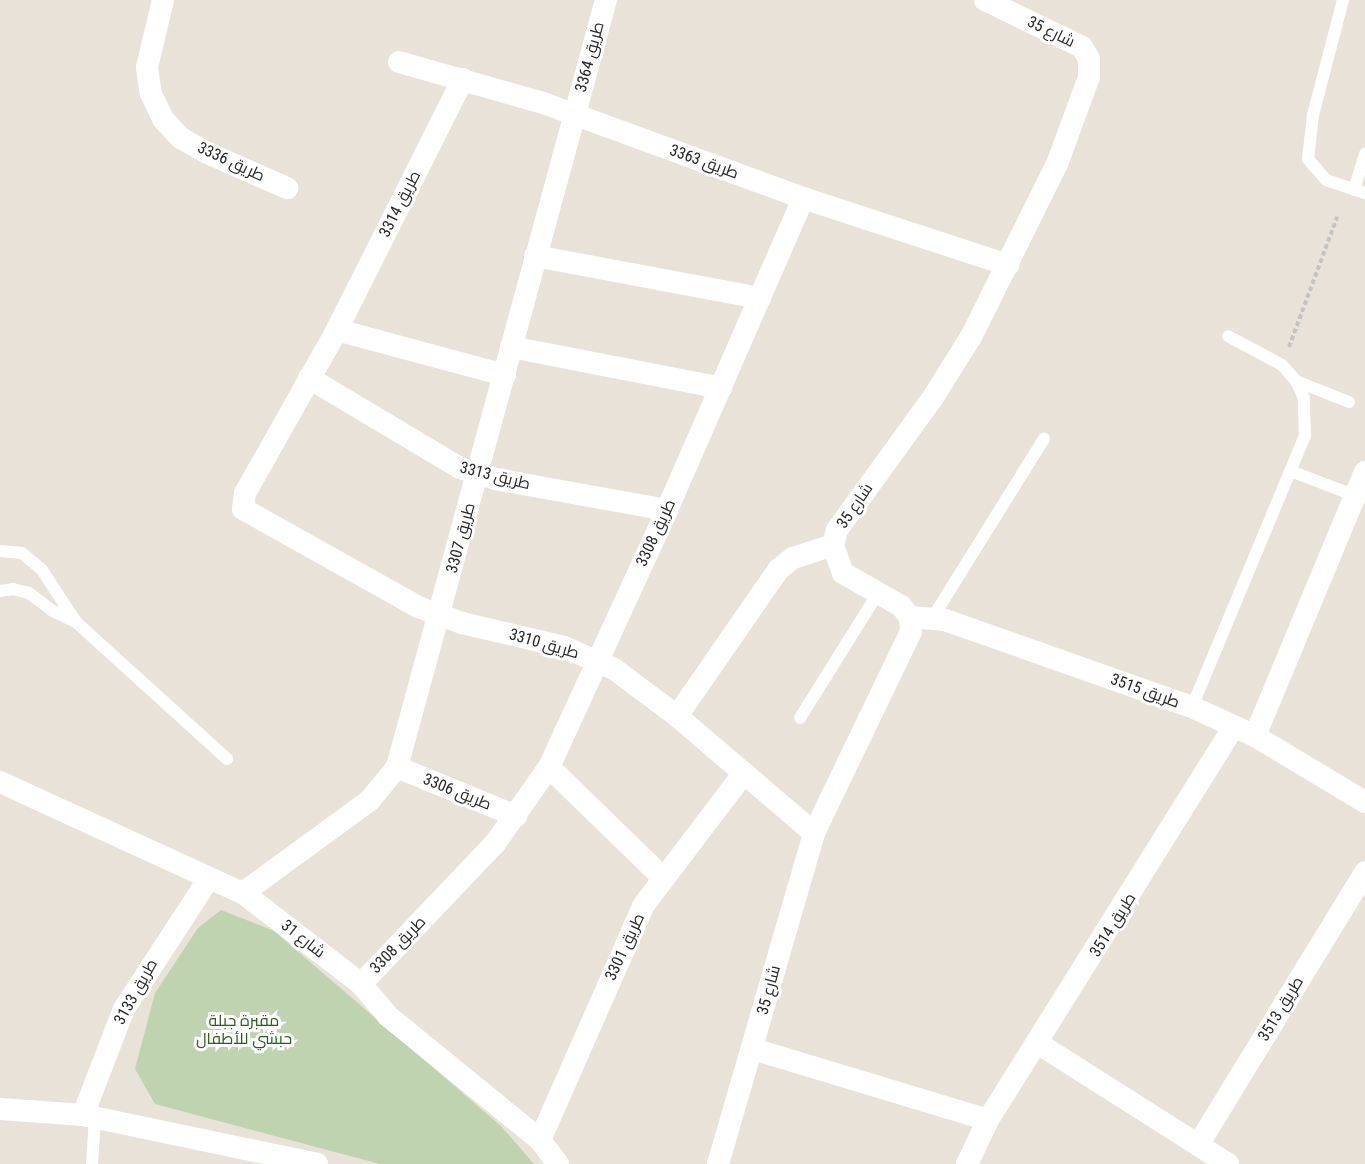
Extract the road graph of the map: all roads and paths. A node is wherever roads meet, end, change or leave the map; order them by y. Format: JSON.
{"nodes":[{"id":1,"x":163,"y":0,"type":"edge"},
{"id":2,"x":606,"y":0,"type":"edge"},
{"id":3,"x":985,"y":0,"type":"edge"},
{"id":4,"x":1343,"y":0,"type":"edge"},
{"id":5,"x":399,"y":62,"type":"dead end"},
{"id":6,"x":464,"y":79,"type":"junction"},
{"id":7,"x":574,"y":115,"type":"junction"},
{"id":8,"x":1365,"y":154,"type":"edge"},
{"id":9,"x":287,"y":188,"type":"dead end"},
{"id":10,"x":1359,"y":192,"type":"edge"},
{"id":11,"x":803,"y":198,"type":"junction"},
{"id":12,"x":1337,"y":217,"type":"dead end"},
{"id":13,"x":535,"y":256,"type":"junction"},
{"id":14,"x":1008,"y":265,"type":"junction"},
{"id":15,"x":760,"y":297,"type":"junction"},
{"id":16,"x":337,"y":330,"type":"junction"},
{"id":17,"x":1228,"y":336,"type":"dead end"},
{"id":18,"x":511,"y":346,"type":"junction"},
{"id":19,"x":1282,"y":365,"type":"junction"},
{"id":20,"x":505,"y":375,"type":"junction"},
{"id":21,"x":309,"y":378,"type":"junction"},
{"id":22,"x":1296,"y":381,"type":"junction"},
{"id":23,"x":721,"y":388,"type":"junction"},
{"id":24,"x":1349,"y":402,"type":"dead end"},
{"id":25,"x":1044,"y":439,"type":"dead end"},
{"id":26,"x":1293,"y":472,"type":"junction"},
{"id":27,"x":1365,"y":472,"type":"edge"},
{"id":28,"x":478,"y":474,"type":"junction"},
{"id":29,"x":1356,"y":496,"type":"junction"},
{"id":30,"x":243,"y":509,"type":"joint"},
{"id":31,"x":668,"y":510,"type":"junction"},
{"id":32,"x":833,"y":545,"type":"junction"},
{"id":33,"x":0,"y":551,"type":"edge"},
{"id":34,"x":0,"y":591,"type":"edge"},
{"id":35,"x":878,"y":594,"type":"junction"},
{"id":36,"x":440,"y":617,"type":"junction"},
{"id":37,"x":910,"y":617,"type":"junction"},
{"id":38,"x":933,"y":617,"type":"junction"},
{"id":39,"x":76,"y":622,"type":"junction"},
{"id":40,"x":598,"y":661,"type":"junction"},
{"id":41,"x":1192,"y":707,"type":"junction"},
{"id":42,"x":677,"y":716,"type":"junction"},
{"id":43,"x":800,"y":718,"type":"dead end"},
{"id":44,"x":1244,"y":732,"type":"junction"},
{"id":45,"x":227,"y":759,"type":"dead end"},
{"id":46,"x":549,"y":767,"type":"junction"},
{"id":47,"x":397,"y":768,"type":"junction"},
{"id":48,"x":744,"y":773,"type":"junction"},
{"id":49,"x":2,"y":787,"type":"edge"},
{"id":50,"x":1365,"y":802,"type":"edge"},
{"id":51,"x":516,"y":816,"type":"junction"},
{"id":52,"x":814,"y":833,"type":"junction"},
{"id":53,"x":1365,"y":872,"type":"edge"},
{"id":54,"x":209,"y":878,"type":"junction"},
{"id":55,"x":663,"y":878,"type":"junction"},
{"id":56,"x":243,"y":893,"type":"junction"},
{"id":57,"x":361,"y":984,"type":"junction"},
{"id":58,"x":1039,"y":1044,"type":"junction"},
{"id":59,"x":753,"y":1049,"type":"junction"},
{"id":60,"x":0,"y":1109,"type":"edge"},
{"id":61,"x":89,"y":1117,"type":"junction"},
{"id":62,"x":988,"y":1120,"type":"junction"},
{"id":63,"x":540,"y":1140,"type":"junction"},
{"id":64,"x":1198,"y":1145,"type":"junction"},
{"id":65,"x":92,"y":1164,"type":"edge"},
{"id":66,"x":317,"y":1164,"type":"edge"},
{"id":67,"x":558,"y":1164,"type":"edge"},
{"id":68,"x":718,"y":1164,"type":"edge"},
{"id":69,"x":967,"y":1164,"type":"edge"},
{"id":70,"x":1228,"y":1164,"type":"edge"}],
"edges":[{"from":1,"to":9,"type":"street","name":"طريق 3336"},
{"from":2,"to":7,"type":"street","name":"طريق 3364"},
{"from":3,"to":14,"type":"street","name":"شارع 35"},
{"from":4,"to":10,"type":"lane"},
{"from":5,"to":6,"type":"street","name":"طريق 3363"},
{"from":6,"to":7,"type":"street","name":"طريق 3363"},
{"from":6,"to":16,"type":"street","name":"طريق 3314"},
{"from":7,"to":11,"type":"street","name":"طريق 3363"},
{"from":7,"to":13,"type":"street","name":"طريق 3307"},
{"from":8,"to":10,"type":"lane"},
{"from":11,"to":14,"type":"street","name":"طريق 3363"},
{"from":11,"to":15,"type":"street","name":"طريق 3308"},
{"from":12,"to":19,"type":"path"},
{"from":13,"to":15,"type":"street"},
{"from":13,"to":18,"type":"street","name":"طريق 3307"},
{"from":14,"to":32,"type":"street","name":"شارع 35"},
{"from":15,"to":23,"type":"street","name":"طريق 3308"},
{"from":16,"to":20,"type":"street"},
{"from":16,"to":21,"type":"street","name":"طريق 3314"},
{"from":17,"to":19,"type":"lane"},
{"from":18,"to":20,"type":"street","name":"طريق 3307"},
{"from":18,"to":23,"type":"street"},
{"from":19,"to":22,"type":"lane"},
{"from":20,"to":28,"type":"street","name":"طريق 3307"},
{"from":21,"to":28,"type":"street","name":"طريق 3313"},
{"from":21,"to":30,"type":"street","name":"طريق 3314"},
{"from":22,"to":24,"type":"lane"},
{"from":22,"to":26,"type":"lane"},
{"from":23,"to":31,"type":"street","name":"طريق 3308"},
{"from":25,"to":38,"type":"lane"},
{"from":26,"to":29,"type":"lane"},
{"from":26,"to":41,"type":"lane"},
{"from":27,"to":29,"type":"street","name":"طريق 3514"},
{"from":28,"to":31,"type":"street","name":"طريق 3313"},
{"from":28,"to":36,"type":"street","name":"طريق 3307"},
{"from":29,"to":44,"type":"street","name":"طريق 3514"},
{"from":30,"to":36,"type":"street","name":"طريق 3310"},
{"from":31,"to":40,"type":"street","name":"طريق 3308"},
{"from":32,"to":35,"type":"street","name":"شارع 35"},
{"from":32,"to":42,"type":"street"},
{"from":33,"to":39,"type":"lane"},
{"from":34,"to":39,"type":"lane"},
{"from":35,"to":37,"type":"street","name":"شارع 35"},
{"from":35,"to":43,"type":"lane"},
{"from":36,"to":40,"type":"street","name":"طريق 3310"},
{"from":36,"to":47,"type":"street","name":"طريق 3307"},
{"from":37,"to":38,"type":"street","name":"طريق 3515"},
{"from":37,"to":52,"type":"street","name":"شارع 35"},
{"from":38,"to":41,"type":"street","name":"طريق 3515"},
{"from":39,"to":45,"type":"lane"},
{"from":40,"to":42,"type":"street","name":"طريق 3310"},
{"from":40,"to":46,"type":"street","name":"طريق 3308"},
{"from":41,"to":44,"type":"street","name":"طريق 3515"},
{"from":42,"to":48,"type":"street","name":"طريق 3310"},
{"from":44,"to":50,"type":"street","name":"طريق 3515"},
{"from":44,"to":58,"type":"street","name":"طريق 3514"},
{"from":46,"to":51,"type":"street","name":"طريق 3308"},
{"from":46,"to":55,"type":"street"},
{"from":47,"to":51,"type":"street","name":"طريق 3306"},
{"from":47,"to":56,"type":"street","name":"طريق 3307"},
{"from":48,"to":52,"type":"street","name":"طريق 3310"},
{"from":48,"to":55,"type":"street","name":"طريق 3301"},
{"from":49,"to":54,"type":"street","name":"شارع 31"},
{"from":51,"to":57,"type":"street","name":"طريق 3308"},
{"from":52,"to":59,"type":"street","name":"شارع 35"},
{"from":53,"to":64,"type":"street","name":"طريق 3513"},
{"from":54,"to":56,"type":"street","name":"شارع 31"},
{"from":54,"to":61,"type":"street","name":"طريق 3133"},
{"from":55,"to":63,"type":"street","name":"طريق 3301"},
{"from":56,"to":57,"type":"street","name":"شارع 31"},
{"from":57,"to":63,"type":"street","name":"شارع 31"},
{"from":58,"to":62,"type":"street","name":"طريق 3514"},
{"from":58,"to":64,"type":"street"},
{"from":59,"to":62,"type":"street"},
{"from":59,"to":68,"type":"street","name":"شارع 35"},
{"from":60,"to":61,"type":"street"},
{"from":61,"to":65,"type":"lane"},
{"from":61,"to":66,"type":"street"},
{"from":62,"to":69,"type":"street","name":"طريق 3514"},
{"from":63,"to":67,"type":"street","name":"شارع 31"},
{"from":64,"to":70,"type":"street"}]}
